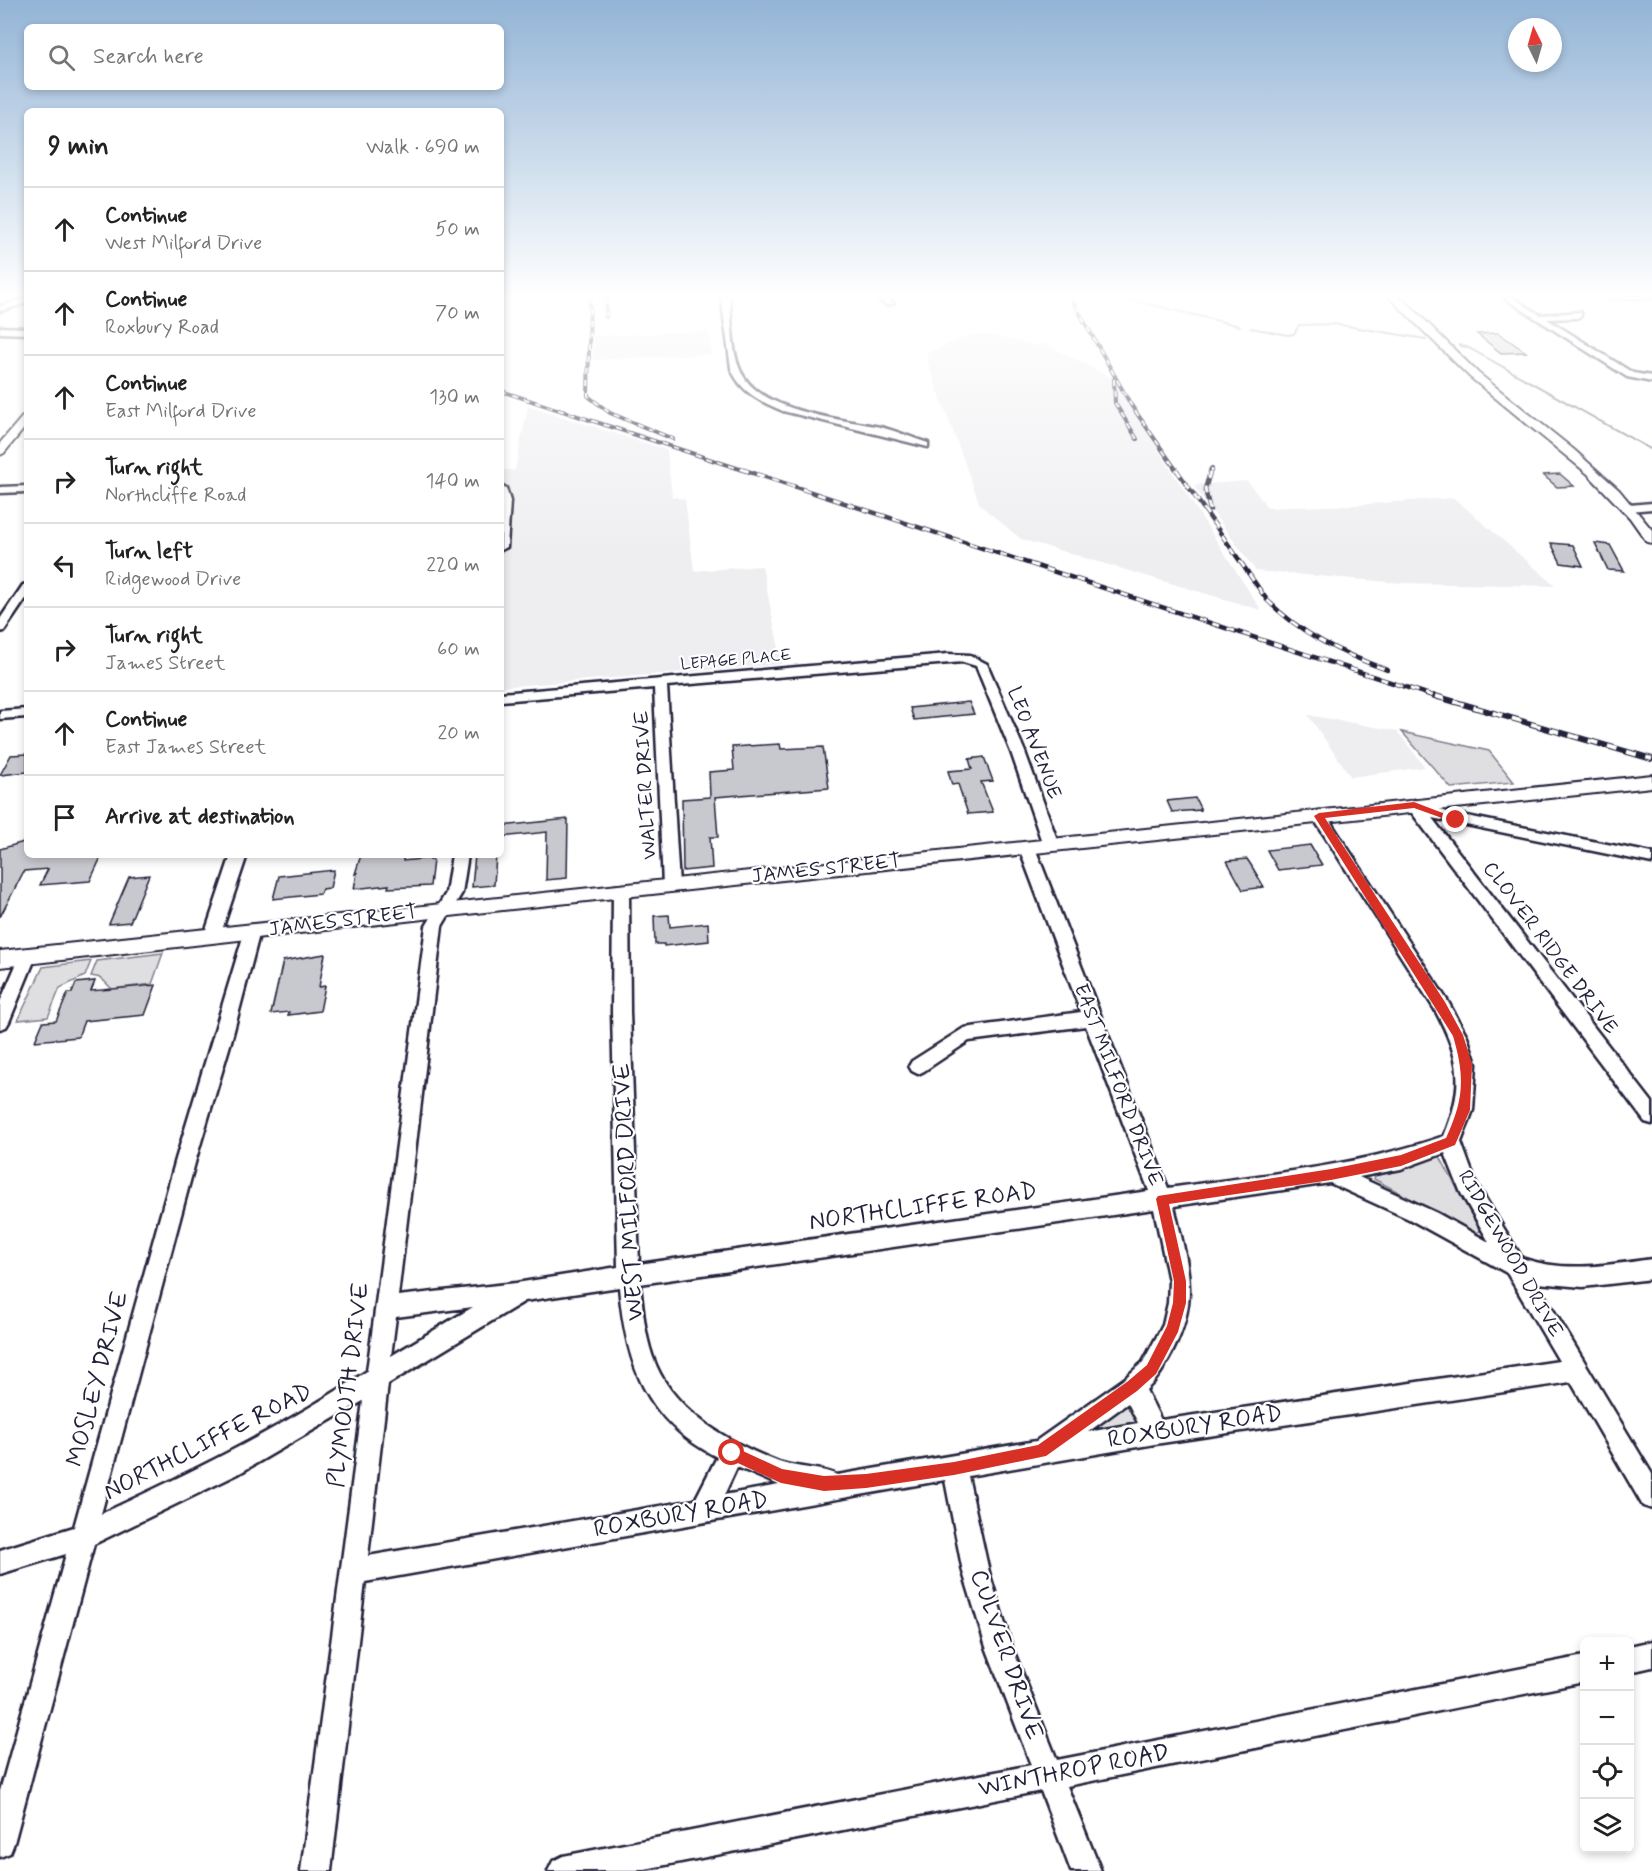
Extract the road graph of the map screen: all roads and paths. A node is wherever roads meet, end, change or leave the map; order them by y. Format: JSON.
{"nodes":[{"id":1,"x":744,"y":383,"type":"edge"},
{"id":2,"x":1484,"y":383,"type":"edge"},
{"id":3,"x":24,"y":422,"type":"edge"},
{"id":4,"x":925,"y":445,"type":"dead end"},
{"id":5,"x":0,"y":451,"type":"edge"},
{"id":6,"x":24,"y":489,"type":"edge"},
{"id":7,"x":0,"y":490,"type":"edge"},
{"id":8,"x":1652,"y":506,"type":"edge"},
{"id":9,"x":1629,"y":508,"type":"junction"},
{"id":10,"x":1652,"y":539,"type":"edge"},
{"id":11,"x":24,"y":592,"type":"edge"},
{"id":12,"x":0,"y":628,"type":"edge"},
{"id":13,"x":973,"y":659,"type":"joint"},
{"id":14,"x":660,"y":683,"type":"junction"},
{"id":15,"x":504,"y":697,"type":"edge"},
{"id":16,"x":24,"y":712,"type":"edge"},
{"id":17,"x":0,"y":715,"type":"edge"},
{"id":18,"x":1652,"y":781,"type":"edge"},
{"id":19,"x":1414,"y":805,"type":"junction"},
{"id":20,"x":1319,"y":816,"type":"junction"},
{"id":21,"x":1051,"y":845,"type":"junction"},
{"id":22,"x":1027,"y":848,"type":"junction"},
{"id":23,"x":237,"y":858,"type":"edge"},
{"id":24,"x":460,"y":858,"type":"edge"},
{"id":25,"x":1649,"y":861,"type":"edge"},
{"id":26,"x":671,"y":885,"type":"junction"},
{"id":27,"x":621,"y":890,"type":"junction"},
{"id":28,"x":445,"y":909,"type":"junction"},
{"id":29,"x":252,"y":931,"type":"junction"},
{"id":30,"x":212,"y":936,"type":"junction"},
{"id":31,"x":28,"y":956,"type":"junction"},
{"id":32,"x":0,"y":960,"type":"edge"},
{"id":33,"x":1091,"y":1018,"type":"junction"},
{"id":34,"x":0,"y":1022,"type":"edge"},
{"id":35,"x":918,"y":1066,"type":"dead end"},
{"id":36,"x":1652,"y":1116,"type":"edge"},
{"id":37,"x":1450,"y":1142,"type":"junction"},
{"id":38,"x":1331,"y":1174,"type":"junction"},
{"id":39,"x":1162,"y":1199,"type":"junction"},
{"id":40,"x":1514,"y":1265,"type":"junction"},
{"id":41,"x":1652,"y":1269,"type":"edge"},
{"id":42,"x":629,"y":1277,"type":"junction"},
{"id":43,"x":522,"y":1291,"type":"junction"},
{"id":44,"x":386,"y":1308,"type":"junction"},
{"id":45,"x":1576,"y":1370,"type":"junction"},
{"id":46,"x":377,"y":1379,"type":"junction"},
{"id":47,"x":1132,"y":1387,"type":"junction"},
{"id":48,"x":1155,"y":1432,"type":"junction"},
{"id":49,"x":1041,"y":1451,"type":"junction"},
{"id":50,"x":732,"y":1453,"type":"junction"},
{"id":51,"x":954,"y":1468,"type":"junction"},
{"id":52,"x":866,"y":1481,"type":"junction"},
{"id":53,"x":1652,"y":1497,"type":"edge"},
{"id":54,"x":702,"y":1512,"type":"junction"},
{"id":55,"x":83,"y":1536,"type":"junction"},
{"id":56,"x":0,"y":1562,"type":"edge"},
{"id":57,"x":354,"y":1571,"type":"junction"},
{"id":58,"x":1652,"y":1654,"type":"edge"},
{"id":59,"x":1634,"y":1658,"type":"edge"},
{"id":60,"x":1580,"y":1670,"type":"edge"},
{"id":61,"x":1048,"y":1777,"type":"junction"},
{"id":62,"x":0,"y":1843,"type":"edge"},
{"id":63,"x":316,"y":1871,"type":"edge"},
{"id":64,"x":563,"y":1871,"type":"edge"},
{"id":65,"x":1086,"y":1871,"type":"edge"}],
"edges":[{"from":1,"to":4,"type":"street"},
{"from":2,"to":9,"type":"main road"},
{"from":3,"to":5,"type":"main road"},
{"from":6,"to":7,"type":"street"},
{"from":8,"to":9,"type":"street"},
{"from":9,"to":10,"type":"main road"},
{"from":11,"to":12,"type":"street"},
{"from":13,"to":14,"type":"street","name":"LEPAGE PLACE"},
{"from":13,"to":21,"type":"street","name":"LEO AVENUE"},
{"from":14,"to":15,"type":"street","name":"LEPAGE PLACE"},
{"from":14,"to":26,"type":"street","name":"WALTER DRIVE"},
{"from":16,"to":17,"type":"street"},
{"from":18,"to":19,"type":"main road","name":"JAMES STREET"},
{"from":19,"to":20,"type":"main road","name":"JAMES STREET"},
{"from":19,"to":25,"type":"street"},
{"from":19,"to":36,"type":"street","name":"CLOVER RIDGE DRIVE"},
{"from":20,"to":21,"type":"main road","name":"JAMES STREET"},
{"from":20,"to":37,"type":"street"},
{"from":21,"to":22,"type":"main road","name":"JAMES STREET"},
{"from":22,"to":26,"type":"main road","name":"JAMES STREET"},
{"from":22,"to":33,"type":"street","name":"EAST MILFORD DRIVE"},
{"from":23,"to":30,"type":"street"},
{"from":24,"to":28,"type":"street","name":"PLYMOUTH DRIVE"},
{"from":26,"to":27,"type":"main road","name":"JAMES STREET"},
{"from":27,"to":28,"type":"main road","name":"JAMES STREET"},
{"from":27,"to":42,"type":"street","name":"WEST MILFORD DRIVE"},
{"from":28,"to":29,"type":"main road","name":"JAMES STREET"},
{"from":28,"to":44,"type":"street","name":"PLYMOUTH DRIVE"},
{"from":29,"to":30,"type":"main road","name":"JAMES STREET"},
{"from":29,"to":55,"type":"street","name":"MOSLEY DRIVE"},
{"from":30,"to":31,"type":"main road","name":"JAMES STREET"},
{"from":31,"to":32,"type":"main road","name":"JAMES STREET"},
{"from":31,"to":34,"type":"street"},
{"from":33,"to":35,"type":"street"},
{"from":33,"to":39,"type":"street","name":"EAST MILFORD DRIVE"},
{"from":37,"to":38,"type":"street","name":"NORTHCLIFFE ROAD"},
{"from":37,"to":40,"type":"street","name":"RIDGEWOOD DRIVE"},
{"from":38,"to":39,"type":"street","name":"NORTHCLIFFE ROAD"},
{"from":38,"to":40,"type":"street"},
{"from":39,"to":42,"type":"street","name":"NORTHCLIFFE ROAD"},
{"from":39,"to":47,"type":"street","name":"EAST MILFORD DRIVE"},
{"from":40,"to":41,"type":"street"},
{"from":40,"to":45,"type":"street","name":"RIDGEWOOD DRIVE"},
{"from":42,"to":43,"type":"street","name":"NORTHCLIFFE ROAD"},
{"from":42,"to":50,"type":"street","name":"WEST MILFORD DRIVE"},
{"from":43,"to":44,"type":"street","name":"NORTHCLIFFE ROAD"},
{"from":43,"to":46,"type":"street","name":"NORTHCLIFFE ROAD"},
{"from":44,"to":46,"type":"street","name":"PLYMOUTH DRIVE"},
{"from":45,"to":48,"type":"street","name":"ROXBURY ROAD"},
{"from":45,"to":53,"type":"street","name":"RIDGEWOOD DRIVE"},
{"from":46,"to":55,"type":"street","name":"NORTHCLIFFE ROAD"},
{"from":46,"to":57,"type":"street","name":"PLYMOUTH DRIVE"},
{"from":47,"to":48,"type":"street"},
{"from":47,"to":49,"type":"street","name":"EAST MILFORD DRIVE"},
{"from":48,"to":49,"type":"street","name":"ROXBURY ROAD"},
{"from":49,"to":51,"type":"street","name":"ROXBURY ROAD"},
{"from":50,"to":52,"type":"street","name":"WEST MILFORD DRIVE"},
{"from":50,"to":54,"type":"street"},
{"from":51,"to":52,"type":"street","name":"ROXBURY ROAD"},
{"from":51,"to":61,"type":"street","name":"CULVER DRIVE"},
{"from":52,"to":54,"type":"street","name":"ROXBURY ROAD"},
{"from":54,"to":57,"type":"street","name":"ROXBURY ROAD"},
{"from":55,"to":56,"type":"street","name":"NORTHCLIFFE ROAD"},
{"from":55,"to":62,"type":"street","name":"MOSLEY DRIVE"},
{"from":57,"to":63,"type":"street","name":"PLYMOUTH DRIVE"},
{"from":58,"to":59,"type":"street"},
{"from":60,"to":61,"type":"street","name":"WINTHROP ROAD"},
{"from":61,"to":64,"type":"street","name":"WINTHROP ROAD"},
{"from":61,"to":65,"type":"street","name":"CULVER DRIVE"}]}
